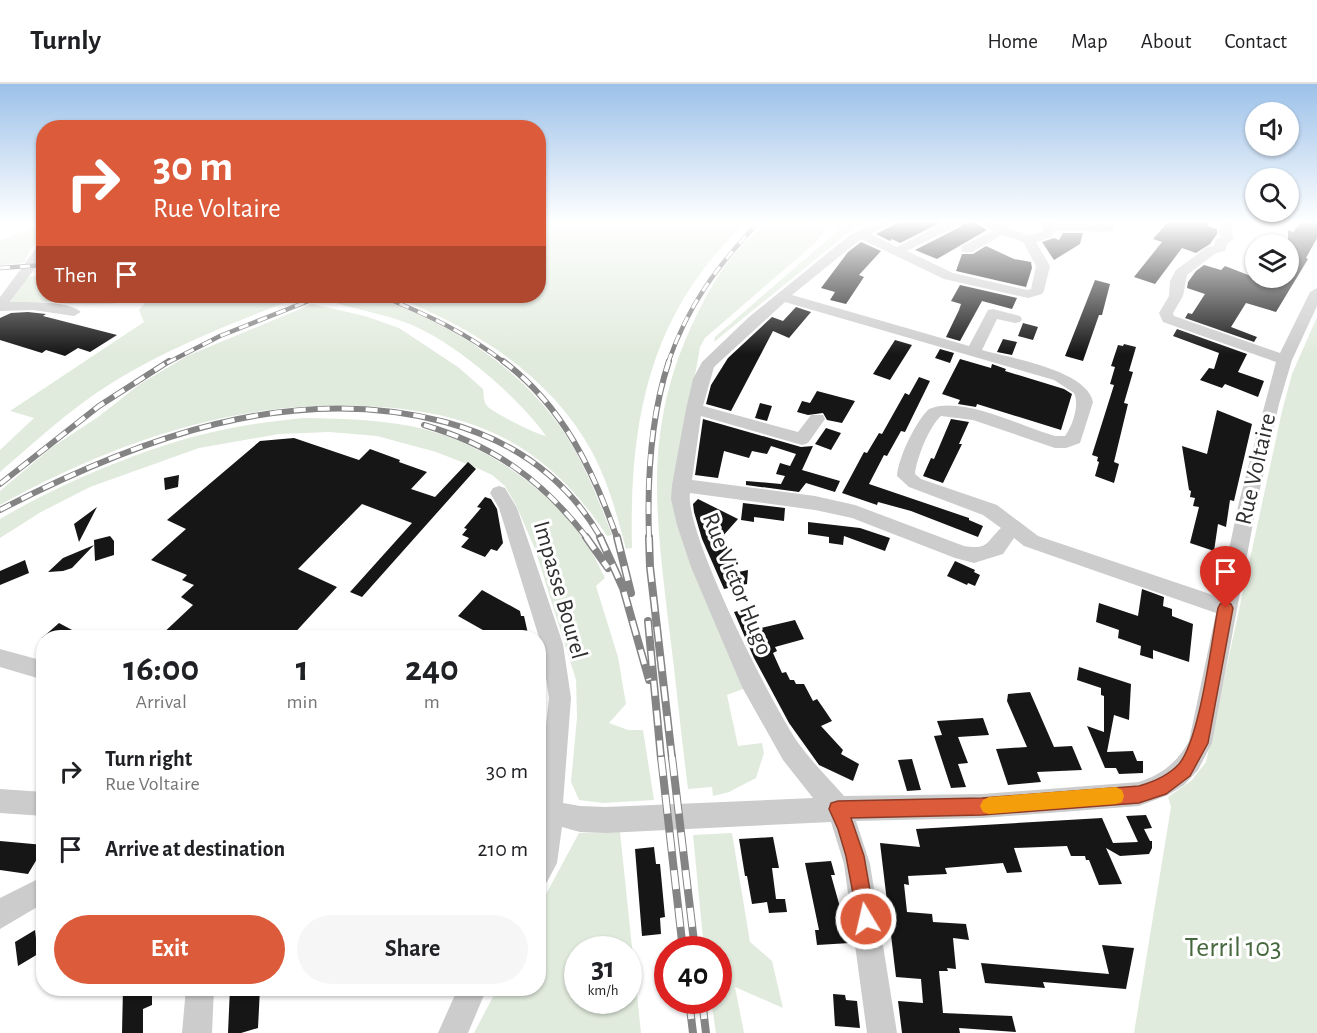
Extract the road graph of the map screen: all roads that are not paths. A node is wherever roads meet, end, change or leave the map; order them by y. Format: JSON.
{"nodes":[{"id":1,"x":29,"y":266,"type":"edge"},
{"id":2,"x":821,"y":266,"type":"edge"},
{"id":3,"x":928,"y":266,"type":"edge"},
{"id":4,"x":1043,"y":266,"type":"edge"},
{"id":5,"x":1190,"y":266,"type":"edge"},
{"id":6,"x":1317,"y":292,"type":"edge"},
{"id":7,"x":783,"y":297,"type":"junction"},
{"id":8,"x":0,"y":307,"type":"edge"},
{"id":9,"x":74,"y":312,"type":"dead end"},
{"id":10,"x":1015,"y":319,"type":"dead end"},
{"id":11,"x":974,"y":352,"type":"junction"},
{"id":12,"x":1284,"y":360,"type":"junction"},
{"id":13,"x":694,"y":409,"type":"junction"},
{"id":14,"x":817,"y":419,"type":"dead end"},
{"id":15,"x":681,"y":485,"type":"junction"},
{"id":16,"x":499,"y":493,"type":"dead end"},
{"id":17,"x":1012,"y":528,"type":"junction"},
{"id":18,"x":1226,"y":608,"type":"junction"},
{"id":19,"x":0,"y":658,"type":"edge"},
{"id":20,"x":36,"y":669,"type":"edge"},
{"id":21,"x":0,"y":801,"type":"edge"},
{"id":22,"x":36,"y":803,"type":"edge"},
{"id":23,"x":546,"y":804,"type":"edge"},
{"id":24,"x":838,"y":809,"type":"junction"},
{"id":25,"x":546,"y":811,"type":"edge"},
{"id":26,"x":36,"y":893,"type":"edge"},
{"id":27,"x":0,"y":915,"type":"edge"},
{"id":28,"x":199,"y":996,"type":"edge"},
{"id":29,"x":469,"y":996,"type":"edge"},
{"id":30,"x":197,"y":1033,"type":"edge"},
{"id":31,"x":453,"y":1033,"type":"edge"},
{"id":32,"x":882,"y":1033,"type":"edge"}],
"edges":[{"from":1,"to":8,"type":"street"},
{"from":2,"to":7,"type":"street","name":"Rue Victor Hugo"},
{"from":3,"to":4,"type":"street"},
{"from":5,"to":12,"type":"street"},
{"from":6,"to":12,"type":"street","name":"Rue Voltaire"},
{"from":7,"to":11,"type":"street"},
{"from":7,"to":13,"type":"street","name":"Rue Victor Hugo"},
{"from":8,"to":9,"type":"street"},
{"from":10,"to":11,"type":"street"},
{"from":11,"to":17,"type":"street"},
{"from":12,"to":18,"type":"street","name":"Rue Voltaire"},
{"from":13,"to":14,"type":"street"},
{"from":13,"to":15,"type":"street","name":"Rue Victor Hugo"},
{"from":15,"to":17,"type":"street"},
{"from":15,"to":24,"type":"street","name":"Rue Victor Hugo"},
{"from":16,"to":23,"type":"street","name":"Impasse Bourel"},
{"from":17,"to":18,"type":"street"},
{"from":18,"to":24,"type":"street","name":"Rue Voltaire"},
{"from":19,"to":20,"type":"street"},
{"from":21,"to":22,"type":"street"},
{"from":24,"to":25,"type":"street","name":"Rue Voltaire"},
{"from":24,"to":32,"type":"street","name":"Rue Victor Hugo"},
{"from":26,"to":27,"type":"street"},
{"from":28,"to":30,"type":"street"},
{"from":29,"to":31,"type":"street"}]}
